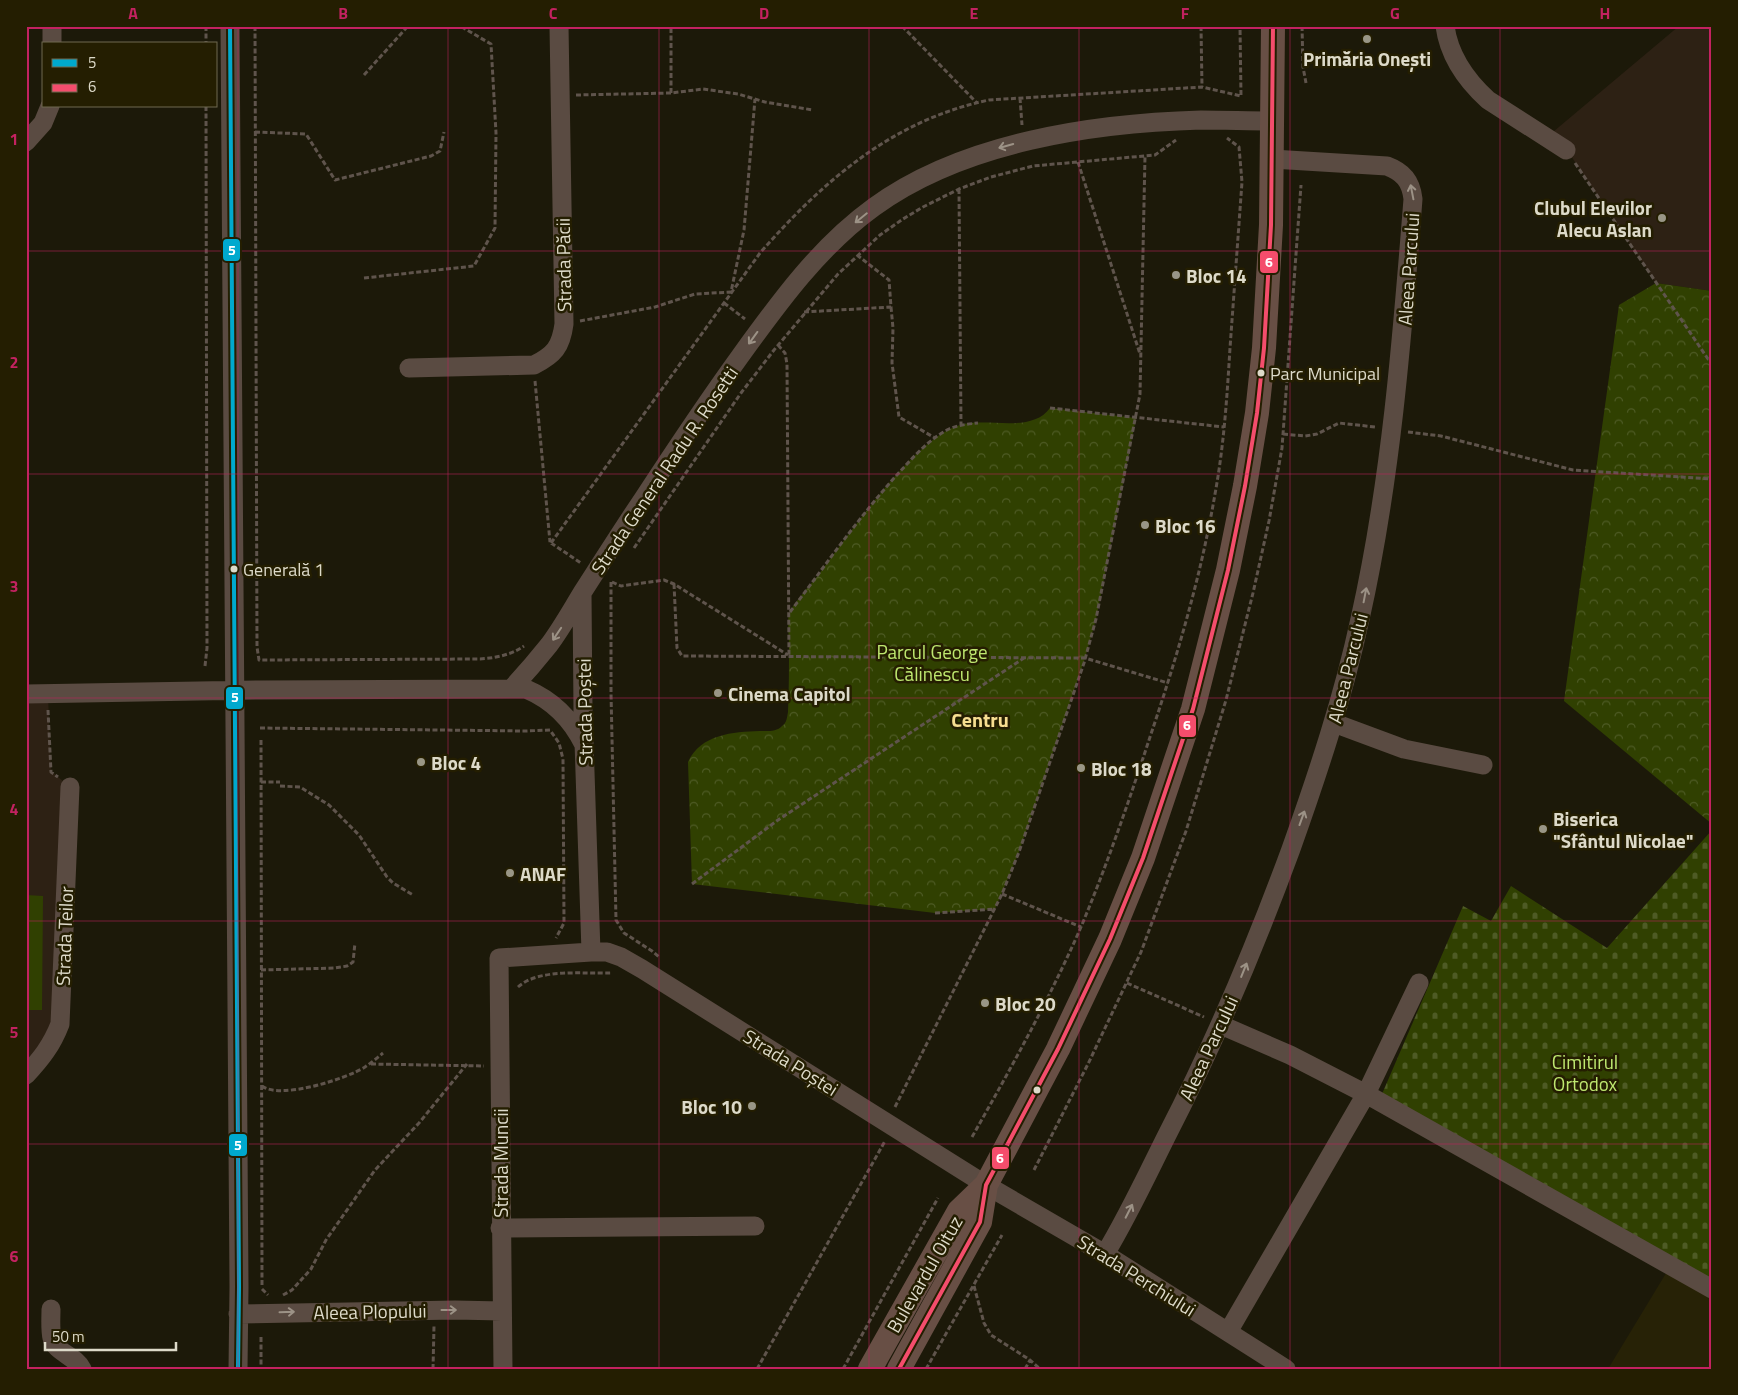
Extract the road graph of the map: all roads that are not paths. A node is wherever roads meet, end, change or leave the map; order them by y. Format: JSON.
{"nodes":[{"id":1,"x":52,"y":26,"type":"edge"},
{"id":2,"x":230,"y":26,"type":"edge"},
{"id":3,"x":559,"y":26,"type":"edge"},
{"id":4,"x":1273,"y":26,"type":"edge"},
{"id":5,"x":1445,"y":26,"type":"edge"},
{"id":6,"x":52,"y":42,"type":"edge"},
{"id":7,"x":49,"y":108,"type":"edge"},
{"id":8,"x":1273,"y":121,"type":"junction"},
{"id":9,"x":26,"y":142,"type":"edge"},
{"id":10,"x":1566,"y":150,"type":"road end"},
{"id":11,"x":1272,"y":159,"type":"junction"},
{"id":12,"x":409,"y":368,"type":"dead end"},
{"id":13,"x":582,"y":593,"type":"junction"},
{"id":14,"x":512,"y":688,"type":"junction"},
{"id":15,"x":235,"y":691,"type":"junction"},
{"id":16,"x":26,"y":694,"type":"edge"},
{"id":17,"x":1334,"y":723,"type":"junction"},
{"id":18,"x":584,"y":745,"type":"junction"},
{"id":19,"x":1483,"y":765,"type":"dead end"},
{"id":20,"x":70,"y":787,"type":"road end"},
{"id":21,"x":591,"y":952,"type":"junction"},
{"id":22,"x":498,"y":958,"type":"joint"},
{"id":23,"x":1419,"y":983,"type":"dead end"},
{"id":24,"x":1221,"y":1025,"type":"junction"},
{"id":25,"x":26,"y":1074,"type":"edge"},
{"id":26,"x":1366,"y":1094,"type":"junction"},
{"id":27,"x":986,"y":1185,"type":"junction"},
{"id":28,"x":755,"y":1226,"type":"dead end"},
{"id":29,"x":500,"y":1228,"type":"junction"},
{"id":30,"x":1106,"y":1254,"type":"junction"},
{"id":31,"x":1712,"y":1288,"type":"edge"},
{"id":32,"x":51,"y":1309,"type":"dead end"},
{"id":33,"x":502,"y":1312,"type":"junction"},
{"id":34,"x":238,"y":1314,"type":"junction"},
{"id":35,"x":1228,"y":1332,"type":"junction"},
{"id":36,"x":82,"y":1369,"type":"edge"},
{"id":37,"x":238,"y":1369,"type":"edge"},
{"id":38,"x":503,"y":1369,"type":"edge"},
{"id":39,"x":870,"y":1369,"type":"edge"},
{"id":40,"x":899,"y":1369,"type":"edge"},
{"id":41,"x":1286,"y":1369,"type":"edge"}],
"edges":[{"from":1,"to":6,"type":"street"},
{"from":2,"to":15,"type":"street"},
{"from":3,"to":12,"type":"street","name":"Strada Păcii"},
{"from":4,"to":8,"type":"main road","name":"Bulevardul Oituz"},
{"from":5,"to":10,"type":"street"},
{"from":7,"to":9,"type":"street"},
{"from":8,"to":11,"type":"main road","name":"Bulevardul Oituz"},
{"from":8,"to":13,"type":"street","name":"Strada General Radu R. Rosetti","one_way":true},
{"from":17,"to":11,"type":"street","name":"Aleea Parcului","one_way":true},
{"from":11,"to":27,"type":"main road","name":"Bulevardul Oituz"},
{"from":13,"to":14,"type":"street","name":"Strada General Radu R. Rosetti","one_way":true},
{"from":13,"to":18,"type":"street","name":"Strada Poștei"},
{"from":14,"to":15,"type":"street"},
{"from":14,"to":18,"type":"street","name":"Strada Poștei"},
{"from":15,"to":16,"type":"street"},
{"from":15,"to":34,"type":"street"},
{"from":17,"to":19,"type":"street"},
{"from":24,"to":17,"type":"street","name":"Aleea Parcului","one_way":true},
{"from":18,"to":21,"type":"street","name":"Strada Poștei"},
{"from":20,"to":25,"type":"street","name":"Strada Teilor"},
{"from":21,"to":22,"type":"street","name":"Strada Poștei"},
{"from":21,"to":27,"type":"street","name":"Strada Poștei"},
{"from":22,"to":29,"type":"street","name":"Strada Muncii"},
{"from":23,"to":26,"type":"street"},
{"from":24,"to":26,"type":"street"},
{"from":30,"to":24,"type":"street","name":"Aleea Parcului","one_way":true},
{"from":26,"to":31,"type":"street"},
{"from":26,"to":35,"type":"street"},
{"from":27,"to":30,"type":"street","name":"Strada Perchiului"},
{"from":27,"to":39,"type":"main road","name":"Bulevardul Oituz"},
{"from":27,"to":40,"type":"main road","name":"Bulevardul Oituz"},
{"from":28,"to":29,"type":"street"},
{"from":29,"to":33,"type":"street","name":"Strada Muncii"},
{"from":30,"to":35,"type":"street","name":"Strada Perchiului"},
{"from":32,"to":36,"type":"street"},
{"from":34,"to":33,"type":"street","name":"Aleea Plopului","one_way":true},
{"from":33,"to":38,"type":"street","name":"Strada Muncii"},
{"from":34,"to":37,"type":"street"},
{"from":35,"to":41,"type":"street","name":"Strada Perchiului"}]}
